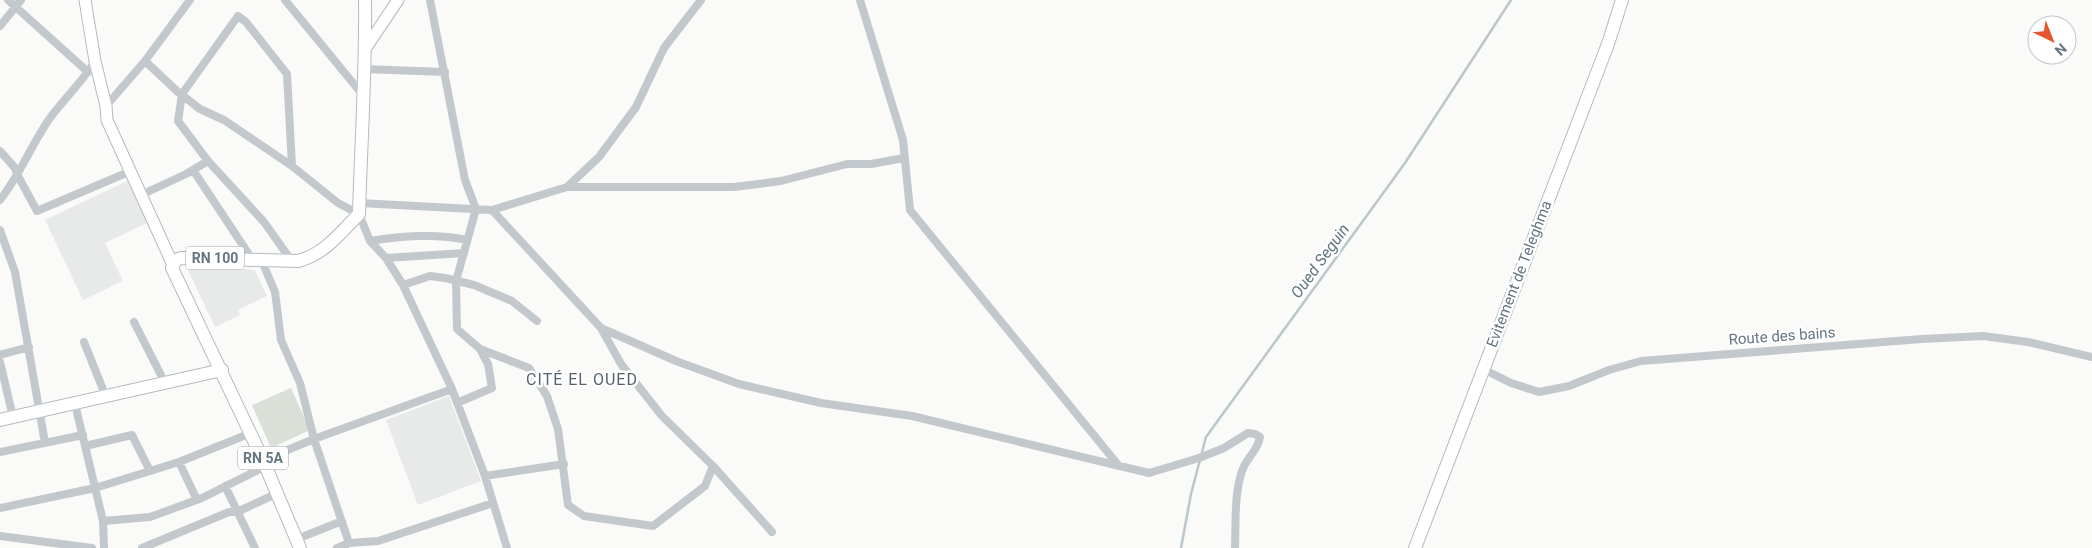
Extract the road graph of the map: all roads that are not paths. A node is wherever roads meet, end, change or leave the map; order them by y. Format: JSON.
{"nodes":[{"id":1,"x":8,"y":0,"type":"edge"},
{"id":2,"x":21,"y":0,"type":"edge"},
{"id":3,"x":85,"y":0,"type":"edge"},
{"id":4,"x":285,"y":0,"type":"edge"},
{"id":5,"x":365,"y":0,"type":"edge"},
{"id":6,"x":398,"y":0,"type":"edge"},
{"id":7,"x":430,"y":0,"type":"edge"},
{"id":8,"x":700,"y":0,"type":"edge"},
{"id":9,"x":860,"y":0,"type":"edge"},
{"id":10,"x":1622,"y":0,"type":"edge"},
{"id":11,"x":189,"y":1,"type":"edge"},
{"id":12,"x":15,"y":6,"type":"junction"},
{"id":13,"x":0,"y":26,"type":"edge"},
{"id":14,"x":366,"y":49,"type":"junction"},
{"id":15,"x":95,"y":61,"type":"junction"},
{"id":16,"x":145,"y":61,"type":"junction"},
{"id":17,"x":364,"y":69,"type":"junction"},
{"id":18,"x":88,"y":72,"type":"junction"},
{"id":19,"x":445,"y":72,"type":"junction"},
{"id":20,"x":182,"y":94,"type":"junction"},
{"id":21,"x":362,"y":94,"type":"junction"},
{"id":22,"x":106,"y":106,"type":"junction"},
{"id":23,"x":0,"y":151,"type":"edge"},
{"id":24,"x":904,"y":158,"type":"junction"},
{"id":25,"x":208,"y":162,"type":"junction"},
{"id":26,"x":292,"y":166,"type":"junction"},
{"id":27,"x":193,"y":170,"type":"junction"},
{"id":28,"x":131,"y":172,"type":"junction"},
{"id":29,"x":18,"y":176,"type":"junction"},
{"id":30,"x":567,"y":187,"type":"junction"},
{"id":31,"x":141,"y":195,"type":"junction"},
{"id":32,"x":0,"y":200,"type":"edge"},
{"id":33,"x":359,"y":209,"type":"junction"},
{"id":34,"x":476,"y":209,"type":"junction"},
{"id":35,"x":492,"y":210,"type":"junction"},
{"id":36,"x":0,"y":230,"type":"edge"},
{"id":37,"x":467,"y":240,"type":"junction"},
{"id":38,"x":370,"y":241,"type":"junction"},
{"id":39,"x":464,"y":253,"type":"junction"},
{"id":40,"x":386,"y":258,"type":"junction"},
{"id":41,"x":256,"y":259,"type":"junction"},
{"id":42,"x":290,"y":260,"type":"junction"},
{"id":43,"x":173,"y":265,"type":"junction"},
{"id":44,"x":456,"y":281,"type":"junction"},
{"id":45,"x":403,"y":285,"type":"junction"},
{"id":46,"x":537,"y":321,"type":"dead end"},
{"id":47,"x":134,"y":322,"type":"dead end"},
{"id":48,"x":601,"y":328,"type":"junction"},
{"id":49,"x":84,"y":342,"type":"dead end"},
{"id":50,"x":28,"y":347,"type":"junction"},
{"id":51,"x":480,"y":349,"type":"junction"},
{"id":52,"x":0,"y":355,"type":"edge"},
{"id":53,"x":2092,"y":357,"type":"edge"},
{"id":54,"x":0,"y":362,"type":"edge"},
{"id":55,"x":1483,"y":369,"type":"junction"},
{"id":56,"x":222,"y":370,"type":"junction"},
{"id":57,"x":165,"y":383,"type":"junction"},
{"id":58,"x":452,"y":389,"type":"junction"},
{"id":59,"x":106,"y":397,"type":"junction"},
{"id":60,"x":457,"y":403,"type":"junction"},
{"id":61,"x":75,"y":404,"type":"junction"},
{"id":62,"x":40,"y":412,"type":"junction"},
{"id":63,"x":13,"y":418,"type":"junction"},
{"id":64,"x":0,"y":420,"type":"edge"},
{"id":65,"x":251,"y":433,"type":"junction"},
{"id":66,"x":83,"y":435,"type":"junction"},
{"id":67,"x":314,"y":439,"type":"junction"},
{"id":68,"x":46,"y":443,"type":"junction"},
{"id":69,"x":85,"y":446,"type":"junction"},
{"id":70,"x":0,"y":452,"type":"edge"},
{"id":71,"x":179,"y":462,"type":"junction"},
{"id":72,"x":265,"y":463,"type":"junction"},
{"id":73,"x":564,"y":464,"type":"junction"},
{"id":74,"x":714,"y":466,"type":"junction"},
{"id":75,"x":1119,"y":466,"type":"junction"},
{"id":76,"x":150,"y":471,"type":"junction"},
{"id":77,"x":485,"y":476,"type":"junction"},
{"id":78,"x":225,"y":486,"type":"junction"},
{"id":79,"x":95,"y":488,"type":"junction"},
{"id":80,"x":278,"y":493,"type":"junction"},
{"id":81,"x":197,"y":500,"type":"junction"},
{"id":82,"x":493,"y":503,"type":"junction"},
{"id":83,"x":0,"y":508,"type":"edge"},
{"id":84,"x":237,"y":512,"type":"junction"},
{"id":85,"x":103,"y":521,"type":"junction"},
{"id":86,"x":342,"y":521,"type":"junction"},
{"id":87,"x":772,"y":532,"type":"dead end"},
{"id":88,"x":0,"y":536,"type":"edge"},
{"id":89,"x":349,"y":543,"type":"junction"},
{"id":90,"x":298,"y":544,"type":"edge"},
{"id":91,"x":379,"y":544,"type":"edge"},
{"id":92,"x":92,"y":548,"type":"edge"},
{"id":93,"x":104,"y":548,"type":"edge"},
{"id":94,"x":142,"y":548,"type":"edge"},
{"id":95,"x":255,"y":548,"type":"edge"},
{"id":96,"x":337,"y":548,"type":"edge"},
{"id":97,"x":507,"y":548,"type":"edge"},
{"id":98,"x":1235,"y":548,"type":"edge"},
{"id":99,"x":1414,"y":548,"type":"edge"}],
"edges":[{"from":1,"to":12,"type":"street"},
{"from":2,"to":12,"type":"street"},
{"from":3,"to":15,"type":"street"},
{"from":4,"to":21,"type":"street"},
{"from":5,"to":14,"type":"main road"},
{"from":6,"to":14,"type":"street"},
{"from":7,"to":19,"type":"street"},
{"from":8,"to":30,"type":"street"},
{"from":9,"to":24,"type":"street"},
{"from":10,"to":55,"type":"main road","name":"Evitement de Teleghma"},
{"from":11,"to":16,"type":"street"},
{"from":12,"to":13,"type":"street"},
{"from":12,"to":18,"type":"street"},
{"from":14,"to":17,"type":"main road"},
{"from":15,"to":18,"type":"street"},
{"from":15,"to":22,"type":"street"},
{"from":16,"to":20,"type":"street"},
{"from":16,"to":22,"type":"street"},
{"from":17,"to":19,"type":"street"},
{"from":17,"to":21,"type":"main road"},
{"from":18,"to":29,"type":"street"},
{"from":19,"to":34,"type":"street"},
{"from":20,"to":25,"type":"street"},
{"from":20,"to":26,"type":"street"},
{"from":20,"to":26,"type":"street"},
{"from":21,"to":33,"type":"main road"},
{"from":22,"to":28,"type":"street"},
{"from":23,"to":29,"type":"street"},
{"from":24,"to":30,"type":"street"},
{"from":24,"to":75,"type":"street"},
{"from":25,"to":27,"type":"street"},
{"from":25,"to":42,"type":"street"},
{"from":26,"to":33,"type":"street"},
{"from":27,"to":31,"type":"street"},
{"from":27,"to":41,"type":"street"},
{"from":28,"to":29,"type":"street"},
{"from":28,"to":31,"type":"street"},
{"from":29,"to":32,"type":"street"},
{"from":30,"to":35,"type":"street"},
{"from":31,"to":43,"type":"street"},
{"from":33,"to":34,"type":"street"},
{"from":33,"to":38,"type":"street"},
{"from":33,"to":42,"type":"main road","number":"RN 100"},
{"from":34,"to":35,"type":"street"},
{"from":34,"to":37,"type":"street"},
{"from":35,"to":48,"type":"street"},
{"from":36,"to":50,"type":"street"},
{"from":37,"to":38,"type":"street"},
{"from":37,"to":39,"type":"street"},
{"from":38,"to":40,"type":"street"},
{"from":39,"to":40,"type":"street"},
{"from":39,"to":44,"type":"street"},
{"from":40,"to":45,"type":"street"},
{"from":41,"to":42,"type":"main road","number":"RN 100"},
{"from":41,"to":43,"type":"main road","number":"RN 100"},
{"from":41,"to":67,"type":"street"},
{"from":43,"to":56,"type":"main road","number":"RN 100"},
{"from":44,"to":45,"type":"street"},
{"from":44,"to":46,"type":"street"},
{"from":44,"to":51,"type":"street"},
{"from":45,"to":58,"type":"street"},
{"from":47,"to":57,"type":"street"},
{"from":48,"to":74,"type":"street"},
{"from":48,"to":75,"type":"street"},
{"from":49,"to":59,"type":"street"},
{"from":50,"to":52,"type":"street"},
{"from":50,"to":62,"type":"street"},
{"from":51,"to":60,"type":"street"},
{"from":51,"to":73,"type":"street"},
{"from":53,"to":55,"type":"street","name":"Route des bains"},
{"from":54,"to":63,"type":"street"},
{"from":55,"to":99,"type":"main road","name":"Evitement de Teleghma"},
{"from":56,"to":57,"type":"main road"},
{"from":56,"to":65,"type":"main road","number":"RN 5A"},
{"from":57,"to":59,"type":"main road"},
{"from":58,"to":60,"type":"street"},
{"from":58,"to":67,"type":"street"},
{"from":59,"to":61,"type":"main road"},
{"from":60,"to":77,"type":"street"},
{"from":61,"to":62,"type":"main road"},
{"from":61,"to":66,"type":"street"},
{"from":62,"to":63,"type":"main road"},
{"from":62,"to":68,"type":"street"},
{"from":63,"to":64,"type":"main road"},
{"from":65,"to":71,"type":"street"},
{"from":65,"to":72,"type":"main road","number":"RN 5A"},
{"from":66,"to":68,"type":"street"},
{"from":66,"to":69,"type":"street"},
{"from":67,"to":72,"type":"street"},
{"from":67,"to":86,"type":"street"},
{"from":68,"to":70,"type":"street"},
{"from":69,"to":76,"type":"street"},
{"from":69,"to":79,"type":"street"},
{"from":71,"to":76,"type":"street"},
{"from":71,"to":81,"type":"street"},
{"from":72,"to":78,"type":"street"},
{"from":72,"to":80,"type":"main road","number":"RN 5A"},
{"from":73,"to":74,"type":"street"},
{"from":73,"to":77,"type":"street"},
{"from":74,"to":87,"type":"street"},
{"from":75,"to":98,"type":"street"},
{"from":76,"to":79,"type":"street"},
{"from":77,"to":82,"type":"street"},
{"from":78,"to":81,"type":"street"},
{"from":78,"to":84,"type":"street"},
{"from":79,"to":83,"type":"street"},
{"from":79,"to":85,"type":"street"},
{"from":80,"to":84,"type":"street"},
{"from":80,"to":90,"type":"main road","number":"RN 5A"},
{"from":81,"to":85,"type":"street"},
{"from":82,"to":91,"type":"street"},
{"from":82,"to":97,"type":"street"},
{"from":84,"to":94,"type":"street"},
{"from":84,"to":95,"type":"street"},
{"from":85,"to":93,"type":"street"},
{"from":86,"to":89,"type":"street"},
{"from":86,"to":90,"type":"street"},
{"from":88,"to":92,"type":"street"},
{"from":89,"to":91,"type":"street"},
{"from":89,"to":96,"type":"street"}]}
